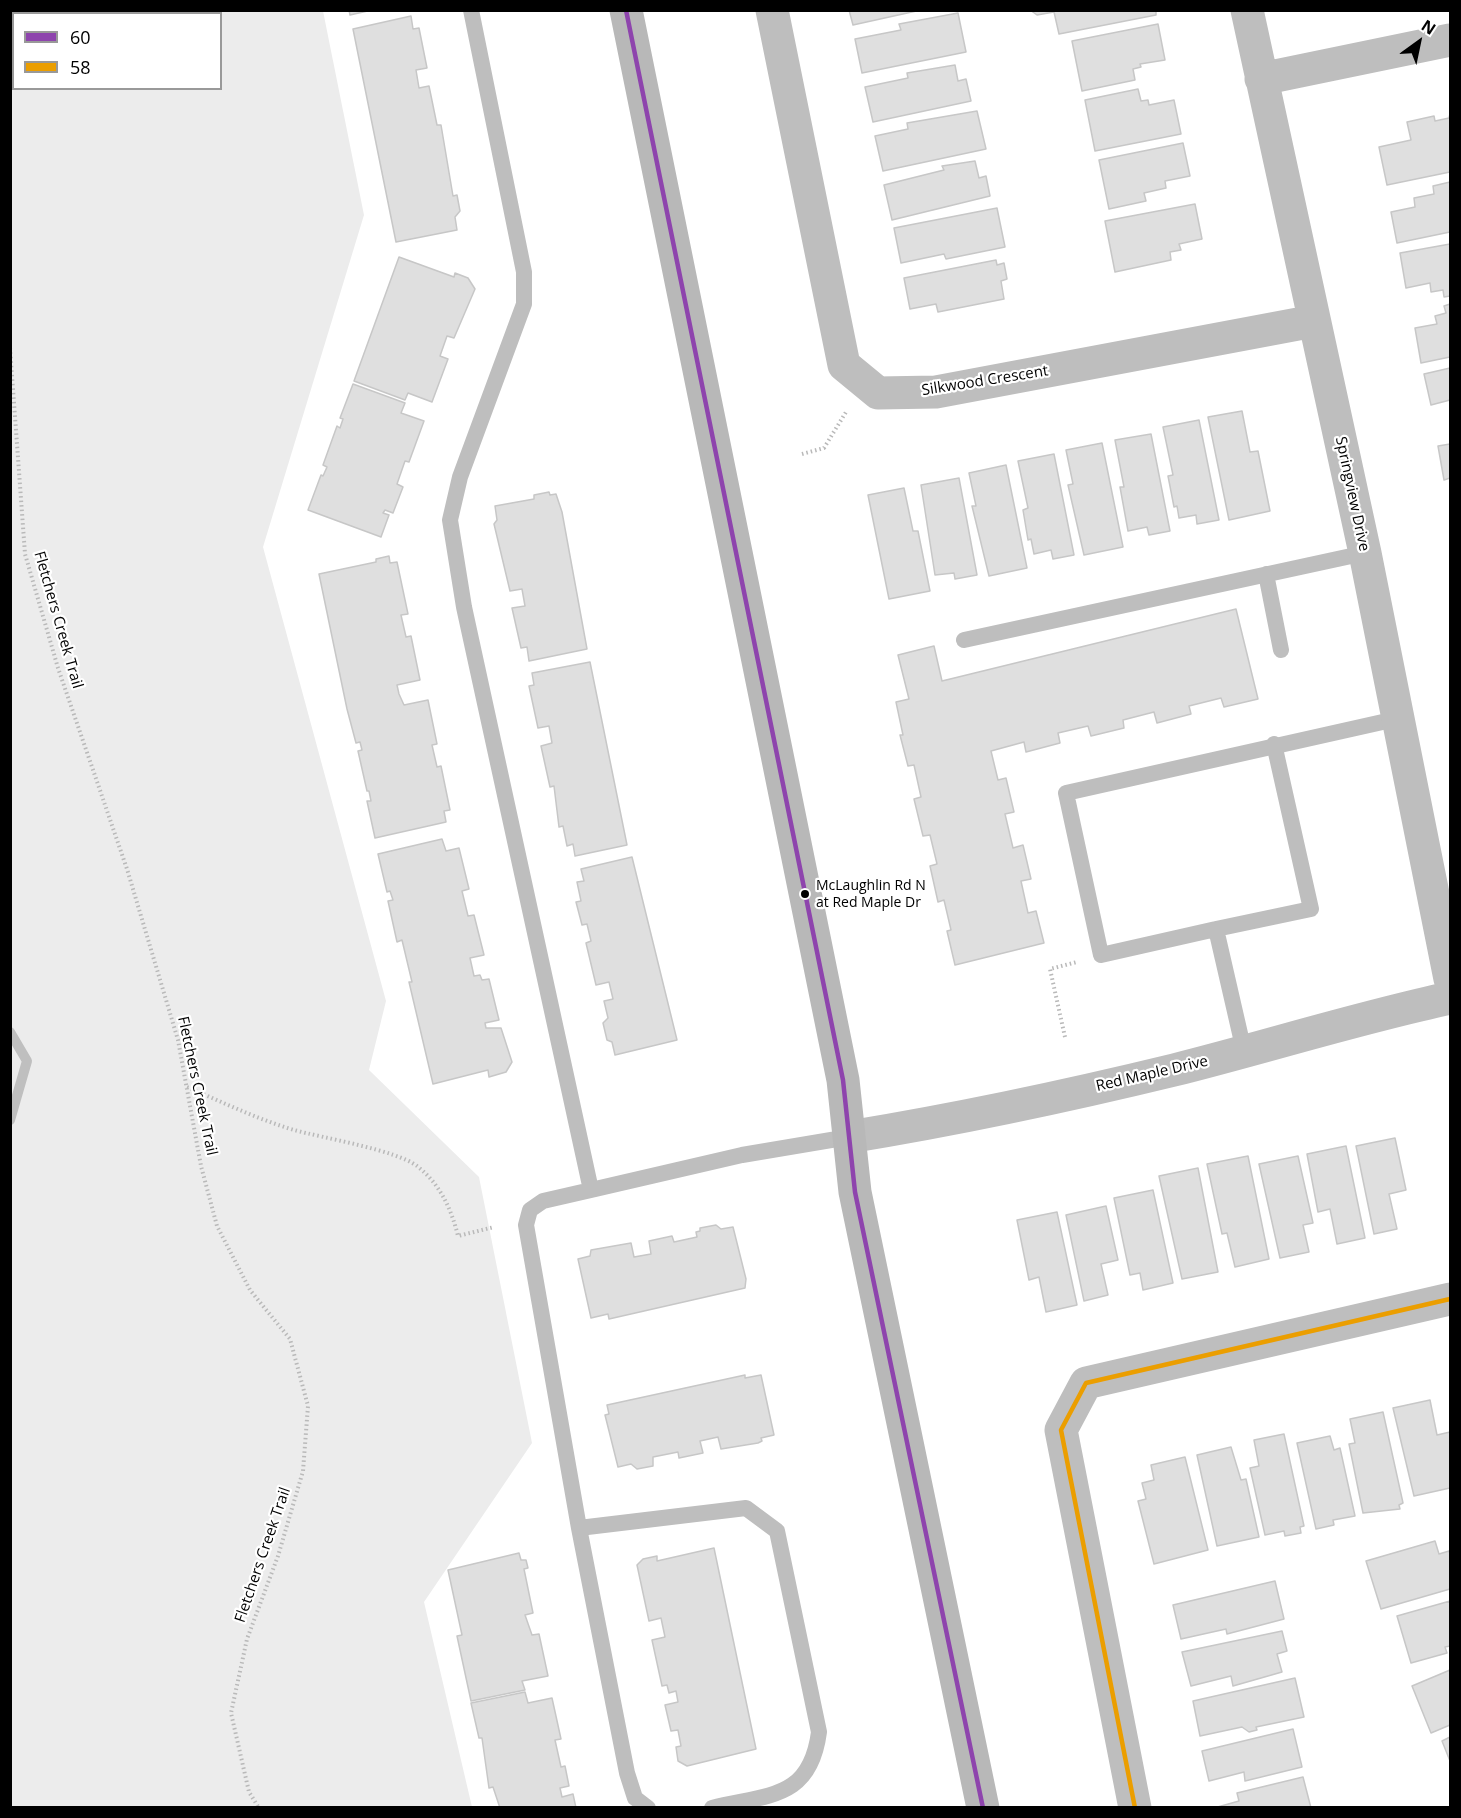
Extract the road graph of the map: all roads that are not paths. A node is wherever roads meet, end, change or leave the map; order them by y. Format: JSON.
{"nodes":[{"id":1,"x":471,"y":10,"type":"edge"},
{"id":2,"x":626,"y":10,"type":"edge"},
{"id":3,"x":772,"y":10,"type":"edge"},
{"id":4,"x":1247,"y":10,"type":"edge"},
{"id":5,"x":1450,"y":40,"type":"edge"},
{"id":6,"x":1261,"y":80,"type":"junction"},
{"id":7,"x":1314,"y":321,"type":"junction"},
{"id":8,"x":1365,"y":553,"type":"junction"},
{"id":9,"x":1266,"y":574,"type":"junction"},
{"id":10,"x":964,"y":640,"type":"dead end"},
{"id":11,"x":1281,"y":650,"type":"dead end"},
{"id":12,"x":1396,"y":719,"type":"junction"},
{"id":13,"x":1274,"y":744,"type":"junction"},
{"id":14,"x":1216,"y":929,"type":"junction"},
{"id":15,"x":1450,"y":979,"type":"edge"},
{"id":16,"x":1450,"y":998,"type":"edge"},
{"id":17,"x":1244,"y":1052,"type":"junction"},
{"id":18,"x":849,"y":1137,"type":"junction"},
{"id":19,"x":591,"y":1190,"type":"junction"},
{"id":20,"x":1450,"y":1299,"type":"edge"},
{"id":21,"x":579,"y":1528,"type":"junction"},
{"id":22,"x":648,"y":1808,"type":"edge"},
{"id":23,"x":712,"y":1808,"type":"edge"},
{"id":24,"x":983,"y":1808,"type":"edge"},
{"id":25,"x":1135,"y":1808,"type":"edge"}],
"edges":[{"from":1,"to":19,"type":"lane"},
{"from":2,"to":18,"type":"main road"},
{"from":3,"to":7,"type":"street","name":"Silkwood Crescent"},
{"from":4,"to":6,"type":"street","name":"Springview Drive"},
{"from":5,"to":6,"type":"street"},
{"from":6,"to":7,"type":"street","name":"Springview Drive"},
{"from":7,"to":8,"type":"street","name":"Springview Drive"},
{"from":8,"to":9,"type":"lane"},
{"from":8,"to":12,"type":"street","name":"Springview Drive"},
{"from":9,"to":10,"type":"lane"},
{"from":9,"to":11,"type":"lane"},
{"from":12,"to":13,"type":"lane"},
{"from":12,"to":15,"type":"street","name":"Springview Drive"},
{"from":13,"to":14,"type":"lane"},
{"from":13,"to":14,"type":"lane"},
{"from":14,"to":17,"type":"lane"},
{"from":16,"to":17,"type":"street","name":"Red Maple Drive"},
{"from":17,"to":18,"type":"street","name":"Red Maple Drive"},
{"from":18,"to":19,"type":"lane"},
{"from":18,"to":24,"type":"main road"},
{"from":19,"to":21,"type":"lane"},
{"from":20,"to":25,"type":"street"},
{"from":21,"to":22,"type":"lane"},
{"from":21,"to":23,"type":"lane"}]}
